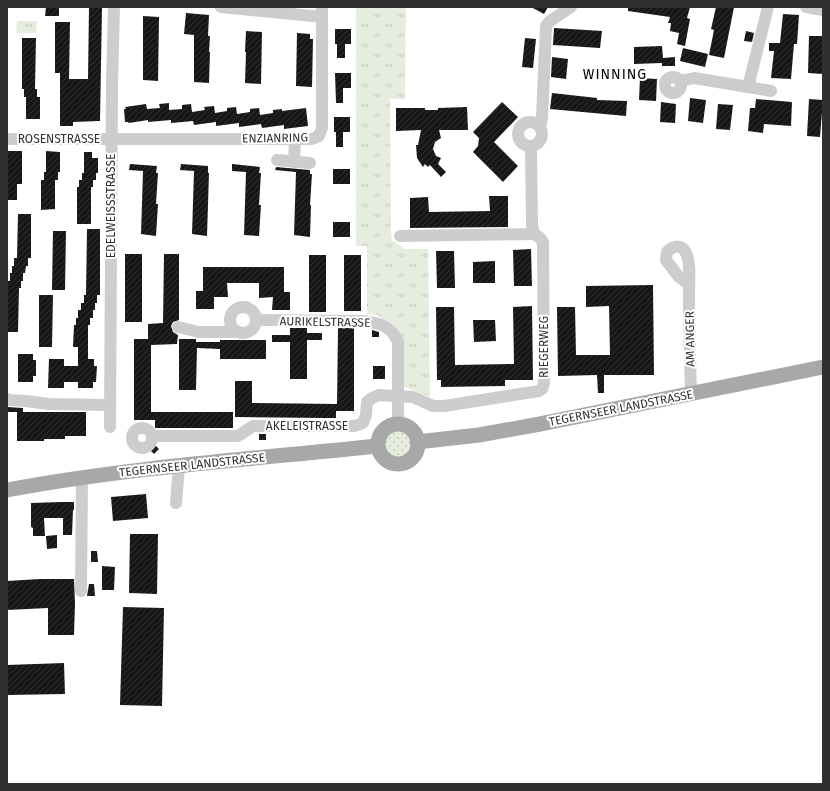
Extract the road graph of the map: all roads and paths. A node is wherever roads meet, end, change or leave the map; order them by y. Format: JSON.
{"nodes":[{"id":1,"x":114,"y":7,"type":"edge"},
{"id":2,"x":221,"y":7,"type":"edge"},
{"id":3,"x":571,"y":7,"type":"edge"},
{"id":4,"x":768,"y":7,"type":"edge"},
{"id":5,"x":806,"y":7,"type":"edge"},
{"id":6,"x":823,"y":10,"type":"edge"},
{"id":7,"x":322,"y":12,"type":"edge"},
{"id":8,"x":680,"y":81,"type":"dead end"},
{"id":9,"x":748,"y":86,"type":"junction"},
{"id":10,"x":771,"y":91,"type":"dead end"},
{"id":11,"x":540,"y":128,"type":"junction"},
{"id":12,"x":7,"y":139,"type":"edge"},
{"id":13,"x":112,"y":139,"type":"junction"},
{"id":14,"x":295,"y":139,"type":"junction"},
{"id":15,"x":531,"y":147,"type":"junction"},
{"id":16,"x":277,"y":160,"type":"dead end"},
{"id":17,"x":294,"y":162,"type":"junction"},
{"id":18,"x":310,"y":163,"type":"dead end"},
{"id":19,"x":534,"y":234,"type":"junction"},
{"id":20,"x":400,"y":236,"type":"dead end"},
{"id":21,"x":689,"y":284,"type":"dead end"},
{"id":22,"x":256,"y":320,"type":"junction"},
{"id":23,"x":178,"y":327,"type":"dead end"},
{"id":24,"x":238,"y":332,"type":"junction"},
{"id":25,"x":823,"y":367,"type":"edge"},
{"id":26,"x":691,"y":394,"type":"junction"},
{"id":27,"x":399,"y":396,"type":"junction"},
{"id":28,"x":7,"y":399,"type":"edge"},
{"id":29,"x":110,"y":405,"type":"junction"},
{"id":30,"x":398,"y":424,"type":"junction"},
{"id":31,"x":110,"y":427,"type":"dead end"},
{"id":32,"x":152,"y":436,"type":"dead end"},
{"id":33,"x":417,"y":442,"type":"junction"},
{"id":34,"x":378,"y":446,"type":"junction"},
{"id":35,"x":179,"y":466,"type":"junction"},
{"id":36,"x":82,"y":477,"type":"junction"},
{"id":37,"x":7,"y":490,"type":"edge"},
{"id":38,"x":176,"y":503,"type":"dead end"},
{"id":39,"x":81,"y":591,"type":"dead end"}],
"edges":[{"from":1,"to":13,"type":"street","name":"EDELWEISSSTRASSE"},
{"from":2,"to":7,"type":"street","name":"ENZIANRING"},
{"from":3,"to":11,"type":"street"},
{"from":4,"to":9,"type":"street"},
{"from":5,"to":6,"type":"street"},
{"from":7,"to":14,"type":"street","name":"ENZIANRING"},
{"from":8,"to":9,"type":"street"},
{"from":9,"to":10,"type":"street"},
{"from":11,"to":15,"type":"street"},
{"from":11,"to":15,"type":"street"},
{"from":12,"to":13,"type":"street","name":"ROSENSTRASSE"},
{"from":13,"to":14,"type":"street","name":"ENZIANRING"},
{"from":13,"to":29,"type":"street","name":"EDELWEISSSTRASSE"},
{"from":14,"to":17,"type":"street"},
{"from":15,"to":19,"type":"street","name":"RIEGERWEG"},
{"from":16,"to":17,"type":"street"},
{"from":17,"to":18,"type":"street"},
{"from":19,"to":20,"type":"street"},
{"from":19,"to":27,"type":"street","name":"RIEGERWEG"},
{"from":21,"to":26,"type":"street","name":"AM ANGER"},
{"from":22,"to":24,"type":"street"},
{"from":22,"to":24,"type":"street"},
{"from":22,"to":27,"type":"street","name":"AURIKELSTRASSE"},
{"from":23,"to":24,"type":"street"},
{"from":25,"to":26,"type":"main road","name":"TEGERNSEER LANDSTRASSE"},
{"from":26,"to":33,"type":"main road","name":"TEGERNSEER LANDSTRASSE"},
{"from":27,"to":30,"type":"street","name":"AURIKELSTRASSE"},
{"from":27,"to":32,"type":"street","name":"AKELEISTRASSE"},
{"from":28,"to":29,"type":"street"},
{"from":29,"to":31,"type":"street","name":"EDELWEISSSTRASSE"},
{"from":30,"to":33,"type":"main road"},
{"from":30,"to":34,"type":"main road"},
{"from":33,"to":34,"type":"main road"},
{"from":34,"to":35,"type":"main road","name":"TEGERNSEER LANDSTRASSE"},
{"from":35,"to":36,"type":"main road","name":"TEGERNSEER LANDSTRASSE"},
{"from":35,"to":38,"type":"street"},
{"from":36,"to":37,"type":"main road","name":"TEGERNSEER LANDSTRASSE"},
{"from":36,"to":39,"type":"street"}]}
